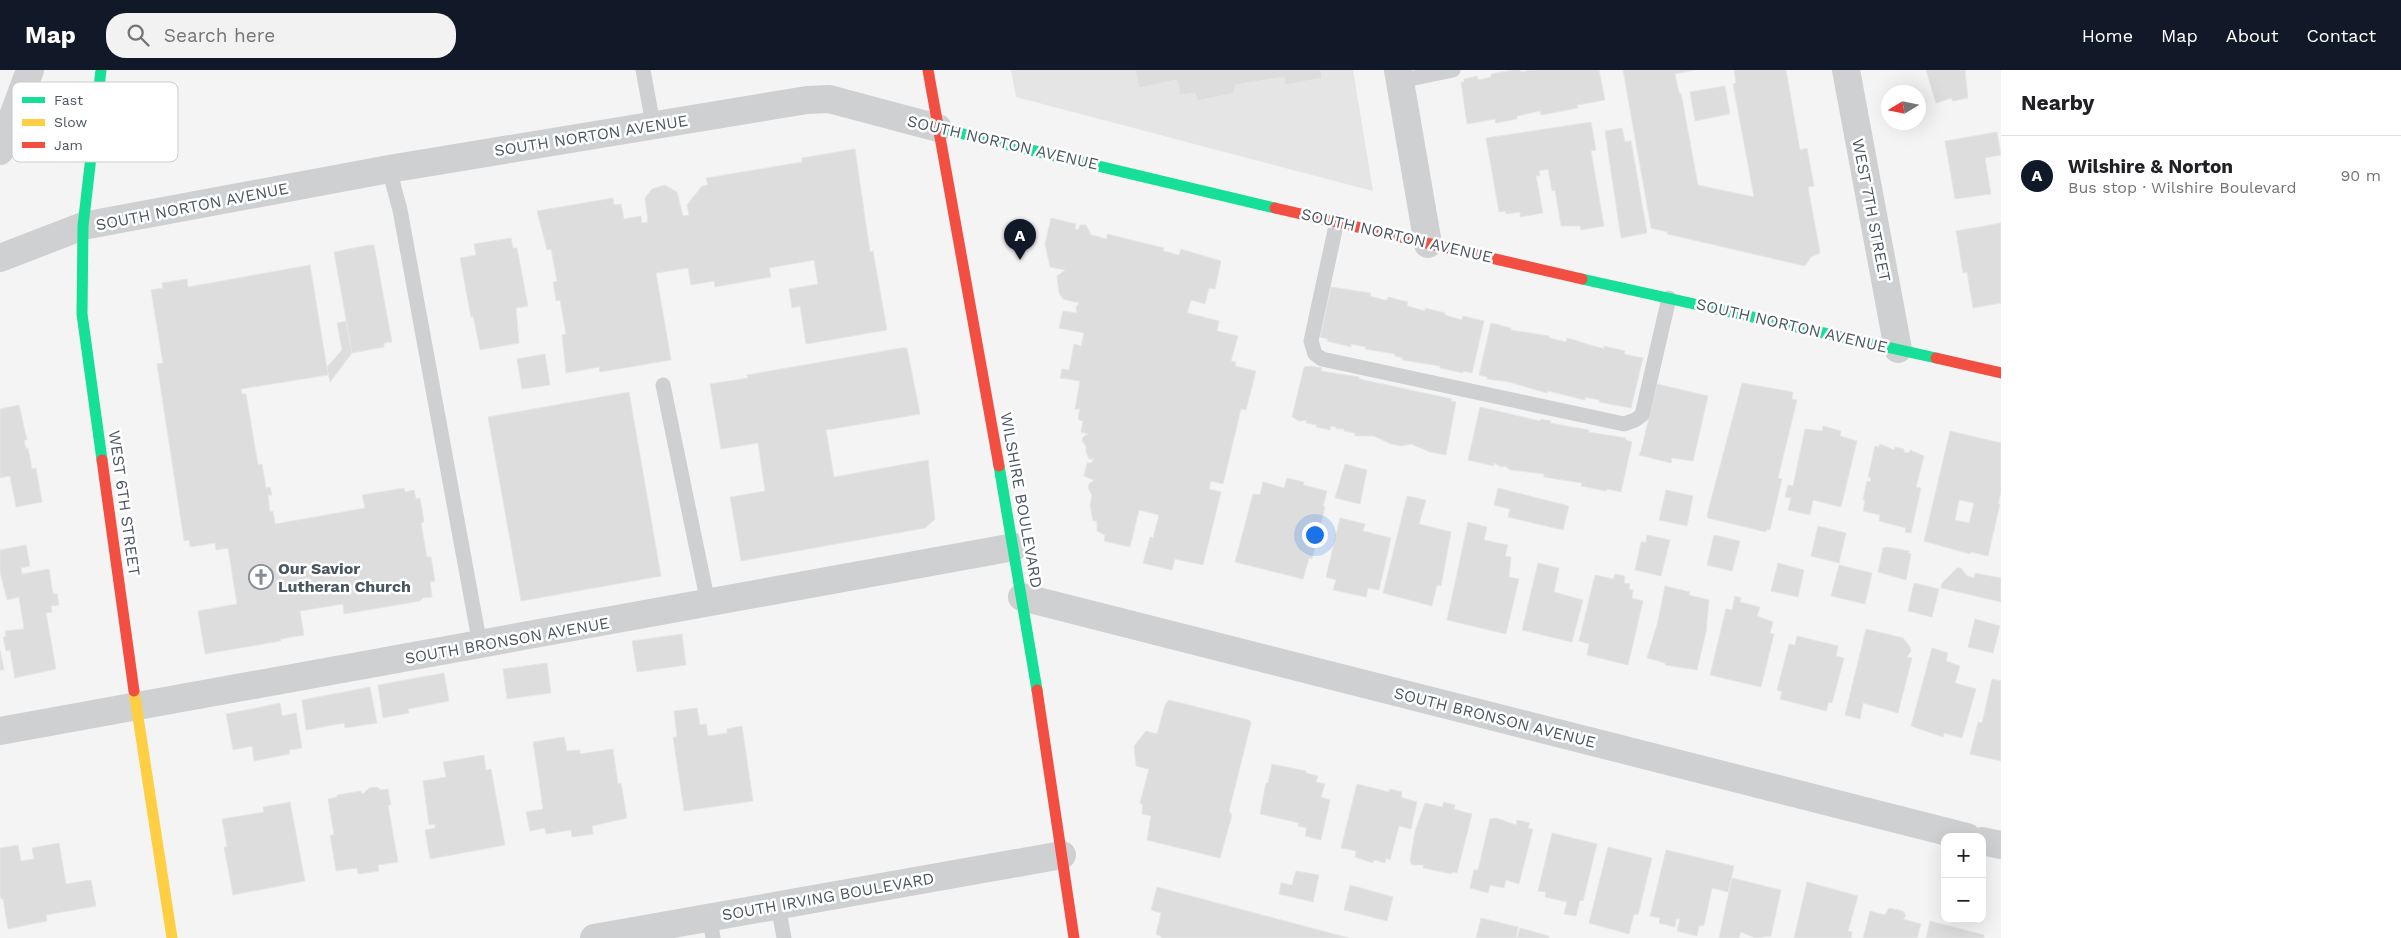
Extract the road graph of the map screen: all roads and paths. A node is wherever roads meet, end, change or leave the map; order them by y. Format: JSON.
{"nodes":[{"id":1,"x":30,"y":70,"type":"edge"},
{"id":2,"x":643,"y":70,"type":"edge"},
{"id":3,"x":928,"y":70,"type":"edge"},
{"id":4,"x":1454,"y":70,"type":"edge"},
{"id":5,"x":1846,"y":70,"type":"edge"},
{"id":6,"x":1399,"y":75,"type":"edge"},
{"id":7,"x":26,"y":82,"type":"edge"},
{"id":8,"x":12,"y":119,"type":"edge"},
{"id":9,"x":653,"y":124,"type":"junction"},
{"id":10,"x":938,"y":128,"type":"junction"},
{"id":11,"x":0,"y":151,"type":"edge"},
{"id":12,"x":90,"y":162,"type":"edge"},
{"id":13,"x":389,"y":169,"type":"junction"},
{"id":14,"x":1337,"y":221,"type":"junction"},
{"id":15,"x":83,"y":226,"type":"junction"},
{"id":16,"x":1428,"y":244,"type":"junction"},
{"id":17,"x":0,"y":258,"type":"edge"},
{"id":18,"x":1668,"y":298,"type":"junction"},
{"id":19,"x":1898,"y":349,"type":"junction"},
{"id":20,"x":2001,"y":373,"type":"edge"},
{"id":21,"x":663,"y":385,"type":"dead end"},
{"id":22,"x":1014,"y":547,"type":"junction"},
{"id":23,"x":1022,"y":597,"type":"junction"},
{"id":24,"x":708,"y":603,"type":"junction"},
{"id":25,"x":480,"y":644,"type":"junction"},
{"id":26,"x":136,"y":708,"type":"junction"},
{"id":27,"x":0,"y":731,"type":"edge"},
{"id":28,"x":1951,"y":833,"type":"edge"},
{"id":29,"x":1986,"y":842,"type":"edge"},
{"id":30,"x":2001,"y":845,"type":"edge"},
{"id":31,"x":1062,"y":855,"type":"junction"},
{"id":32,"x":778,"y":905,"type":"junction"},
{"id":33,"x":711,"y":928,"type":"edge"},
{"id":34,"x":172,"y":938,"type":"edge"},
{"id":35,"x":594,"y":938,"type":"edge"},
{"id":36,"x":784,"y":938,"type":"edge"},
{"id":37,"x":1074,"y":938,"type":"edge"}],
"edges":[{"from":1,"to":7,"type":"street"},
{"from":2,"to":9,"type":"lane"},
{"from":3,"to":10,"type":"main road","name":"WILSHIRE BOULEVARD"},
{"from":4,"to":6,"type":"lane"},
{"from":5,"to":19,"type":"street","name":"WEST 7TH STREET"},
{"from":6,"to":16,"type":"street"},
{"from":8,"to":11,"type":"street"},
{"from":9,"to":10,"type":"street","name":"SOUTH NORTON AVENUE"},
{"from":9,"to":13,"type":"street","name":"SOUTH NORTON AVENUE"},
{"from":10,"to":14,"type":"main road","name":"SOUTH NORTON AVENUE"},
{"from":10,"to":22,"type":"main road","name":"WILSHIRE BOULEVARD"},
{"from":12,"to":15,"type":"main road","name":"WEST 6TH STREET"},
{"from":13,"to":15,"type":"street","name":"SOUTH NORTON AVENUE"},
{"from":13,"to":25,"type":"lane"},
{"from":14,"to":16,"type":"main road","name":"SOUTH NORTON AVENUE"},
{"from":14,"to":18,"type":"lane"},
{"from":15,"to":17,"type":"street","name":"SOUTH NORTON AVENUE"},
{"from":15,"to":26,"type":"main road","name":"WEST 6TH STREET"},
{"from":16,"to":18,"type":"main road","name":"SOUTH NORTON AVENUE"},
{"from":18,"to":19,"type":"main road","name":"SOUTH NORTON AVENUE"},
{"from":19,"to":20,"type":"main road","name":"SOUTH NORTON AVENUE"},
{"from":21,"to":24,"type":"lane"},
{"from":22,"to":23,"type":"main road","name":"WILSHIRE BOULEVARD"},
{"from":22,"to":24,"type":"street","name":"SOUTH BRONSON AVENUE"},
{"from":23,"to":28,"type":"street","name":"SOUTH BRONSON AVENUE"},
{"from":23,"to":31,"type":"main road","name":"WILSHIRE BOULEVARD"},
{"from":24,"to":25,"type":"street","name":"SOUTH BRONSON AVENUE"},
{"from":25,"to":26,"type":"street","name":"SOUTH BRONSON AVENUE"},
{"from":26,"to":27,"type":"street","name":"SOUTH BRONSON AVENUE"},
{"from":26,"to":34,"type":"main road","name":"WEST 6TH STREET"},
{"from":29,"to":30,"type":"street"},
{"from":31,"to":32,"type":"street","name":"SOUTH IRVING BOULEVARD"},
{"from":31,"to":37,"type":"main road","name":"WILSHIRE BOULEVARD"},
{"from":32,"to":33,"type":"street","name":"SOUTH IRVING BOULEVARD"},
{"from":32,"to":36,"type":"lane"},
{"from":33,"to":35,"type":"street","name":"SOUTH IRVING BOULEVARD"}]}
